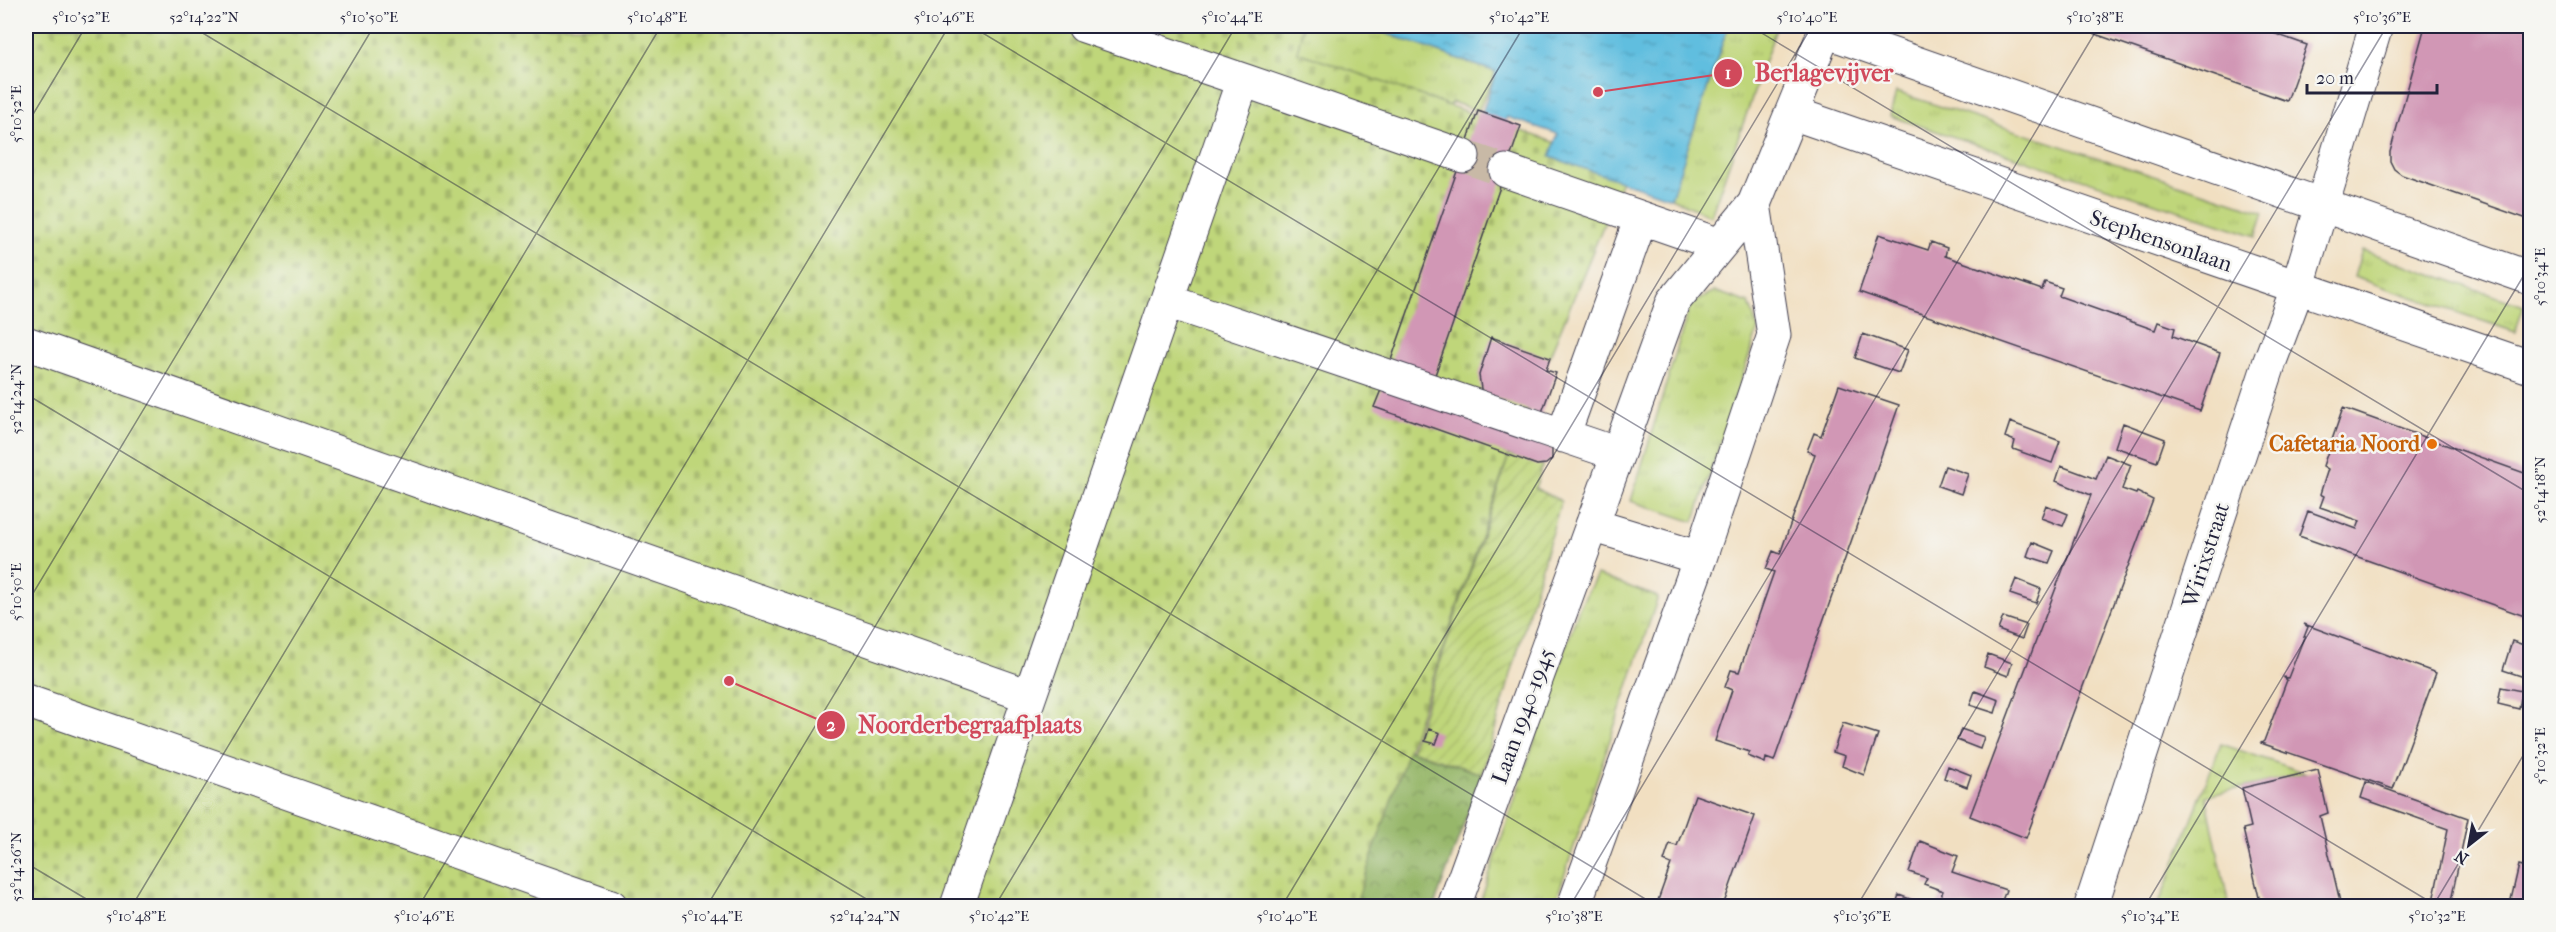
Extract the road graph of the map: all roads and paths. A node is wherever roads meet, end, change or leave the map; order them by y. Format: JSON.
{"nodes":[{"id":1,"x":1084,"y":26,"type":"edge"},
{"id":2,"x":2376,"y":26,"type":"edge"},
{"id":3,"x":1826,"y":28,"type":"edge"},
{"id":4,"x":1243,"y":81,"type":"junction"},
{"id":5,"x":1792,"y":113,"type":"junction"},
{"id":6,"x":1463,"y":156,"type":"tunnel mouth"},
{"id":7,"x":1506,"y":171,"type":"tunnel mouth"},
{"id":8,"x":1754,"y":204,"type":"junction"},
{"id":9,"x":2322,"y":205,"type":"junction"},
{"id":10,"x":1641,"y":218,"type":"junction"},
{"id":11,"x":1720,"y":245,"type":"junction"},
{"id":12,"x":2530,"y":278,"type":"edge"},
{"id":13,"x":2297,"y":289,"type":"junction"},
{"id":14,"x":1167,"y":301,"type":"junction"},
{"id":15,"x":26,"y":343,"type":"edge"},
{"id":16,"x":2530,"y":368,"type":"edge"},
{"id":17,"x":1563,"y":436,"type":"junction"},
{"id":18,"x":1618,"y":454,"type":"junction"},
{"id":19,"x":1592,"y":525,"type":"junction"},
{"id":20,"x":1700,"y":558,"type":"junction"},
{"id":21,"x":1029,"y":696,"type":"junction"},
{"id":22,"x":26,"y":701,"type":"edge"},
{"id":23,"x":611,"y":906,"type":"edge"},
{"id":24,"x":957,"y":906,"type":"edge"},
{"id":25,"x":1454,"y":906,"type":"edge"},
{"id":26,"x":1575,"y":906,"type":"edge"},
{"id":27,"x":2091,"y":906,"type":"edge"}],
"edges":[{"from":1,"to":4,"type":"street"},
{"from":2,"to":9,"type":"street","name":"Wirixstraat"},
{"from":3,"to":5,"type":"street","name":"Laan 1940-1945"},
{"from":3,"to":9,"type":"street"},
{"from":4,"to":6,"type":"street"},
{"from":4,"to":14,"type":"street"},
{"from":5,"to":8,"type":"street","name":"Laan 1940-1945"},
{"from":5,"to":13,"type":"street","name":"Stephensonlaan"},
{"from":7,"to":10,"type":"street"},
{"from":8,"to":11,"type":"street","name":"Laan 1940-1945"},
{"from":8,"to":20,"type":"street"},
{"from":9,"to":12,"type":"street"},
{"from":9,"to":13,"type":"street","name":"Wirixstraat"},
{"from":10,"to":11,"type":"street"},
{"from":10,"to":17,"type":"street"},
{"from":11,"to":18,"type":"street","name":"Laan 1940-1945"},
{"from":13,"to":16,"type":"street","name":"Stephensonlaan"},
{"from":13,"to":27,"type":"street","name":"Wirixstraat"},
{"from":14,"to":17,"type":"street"},
{"from":14,"to":21,"type":"street"},
{"from":15,"to":21,"type":"street"},
{"from":17,"to":18,"type":"street"},
{"from":18,"to":19,"type":"street","name":"Laan 1940-1945"},
{"from":19,"to":20,"type":"street"},
{"from":19,"to":25,"type":"street","name":"Laan 1940-1945"},
{"from":20,"to":26,"type":"street"},
{"from":21,"to":24,"type":"street"},
{"from":22,"to":23,"type":"street"}]}
